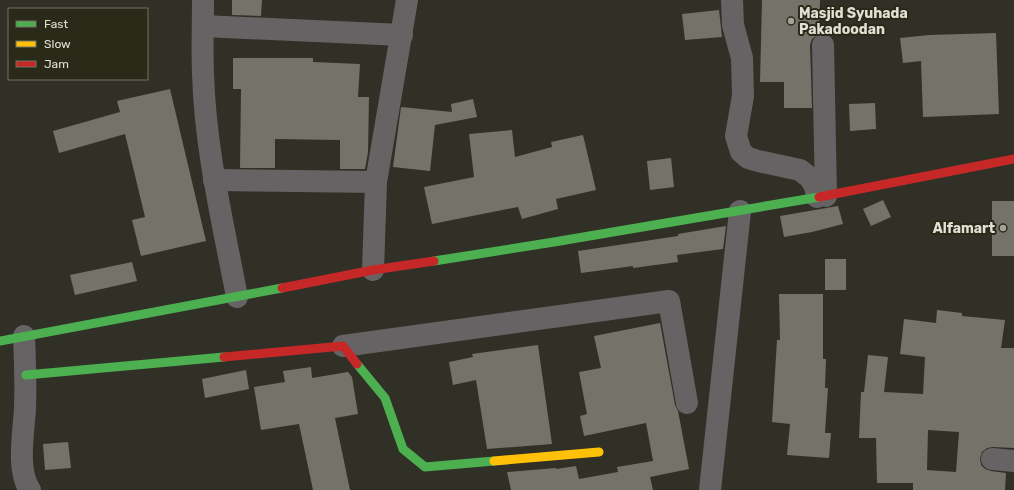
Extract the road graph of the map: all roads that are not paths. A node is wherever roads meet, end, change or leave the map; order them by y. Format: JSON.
{"nodes":[{"id":1,"x":203,"y":0,"type":"edge"},
{"id":2,"x":407,"y":0,"type":"edge"},
{"id":3,"x":732,"y":0,"type":"edge"},
{"id":4,"x":202,"y":26,"type":"junction"},
{"id":5,"x":402,"y":35,"type":"junction"},
{"id":6,"x":823,"y":45,"type":"dead end"},
{"id":7,"x":1014,"y":159,"type":"edge"},
{"id":8,"x":214,"y":180,"type":"junction"},
{"id":9,"x":376,"y":182,"type":"junction"},
{"id":10,"x":822,"y":197,"type":"junction"},
{"id":11,"x":740,"y":211,"type":"junction"},
{"id":12,"x":373,"y":270,"type":"junction"},
{"id":13,"x":237,"y":297,"type":"junction"},
{"id":14,"x":24,"y":336,"type":"junction"},
{"id":15,"x":0,"y":341,"type":"edge"},
{"id":16,"x":343,"y":346,"type":"junction"},
{"id":17,"x":26,"y":375,"type":"junction"},
{"id":18,"x":687,"y":403,"type":"dead end"},
{"id":19,"x":599,"y":452,"type":"dead end"},
{"id":20,"x":992,"y":459,"type":"dead end"},
{"id":21,"x":1014,"y":461,"type":"edge"},
{"id":22,"x":30,"y":490,"type":"edge"},
{"id":23,"x":710,"y":490,"type":"edge"}],
"edges":[{"from":1,"to":4,"type":"street"},
{"from":2,"to":5,"type":"street"},
{"from":3,"to":10,"type":"street"},
{"from":4,"to":5,"type":"street"},
{"from":4,"to":8,"type":"street"},
{"from":5,"to":9,"type":"street"},
{"from":6,"to":10,"type":"street"},
{"from":7,"to":10,"type":"street"},
{"from":8,"to":9,"type":"street"},
{"from":8,"to":13,"type":"street"},
{"from":9,"to":12,"type":"street"},
{"from":10,"to":11,"type":"street"},
{"from":11,"to":12,"type":"street"},
{"from":11,"to":23,"type":"street"},
{"from":12,"to":13,"type":"street"},
{"from":13,"to":14,"type":"street"},
{"from":14,"to":15,"type":"street"},
{"from":14,"to":17,"type":"street"},
{"from":16,"to":17,"type":"street"},
{"from":16,"to":18,"type":"street"},
{"from":16,"to":19,"type":"street"},
{"from":17,"to":22,"type":"street"},
{"from":20,"to":21,"type":"street"}]}
